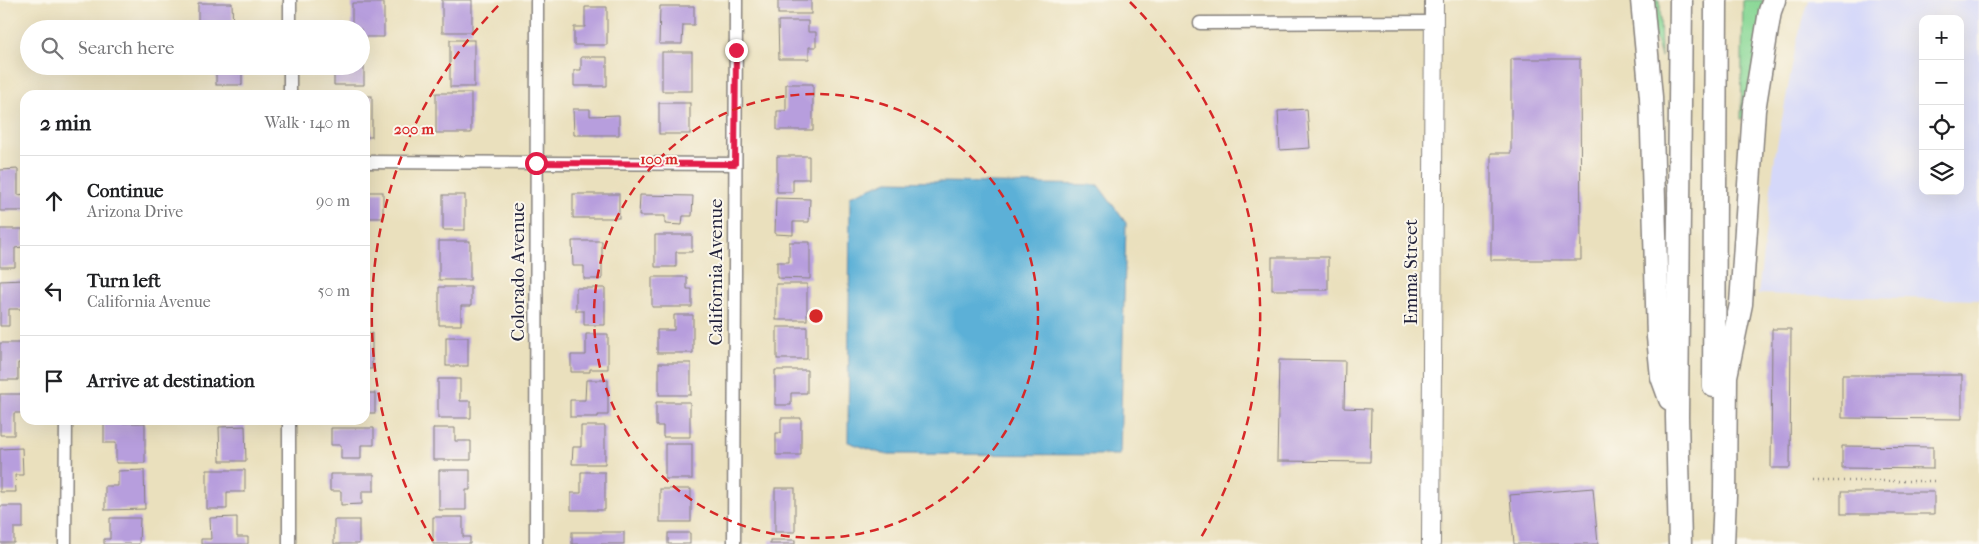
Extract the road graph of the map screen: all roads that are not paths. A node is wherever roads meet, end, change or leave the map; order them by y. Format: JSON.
{"nodes":[{"id":1,"x":290,"y":0,"type":"edge"},
{"id":2,"x":537,"y":0,"type":"edge"},
{"id":3,"x":736,"y":0,"type":"edge"},
{"id":4,"x":1434,"y":0,"type":"edge"},
{"id":5,"x":1642,"y":0,"type":"edge"},
{"id":6,"x":1681,"y":0,"type":"edge"},
{"id":7,"x":1716,"y":0,"type":"edge"},
{"id":8,"x":1774,"y":0,"type":"edge"},
{"id":9,"x":290,"y":20,"type":"edge"},
{"id":10,"x":1434,"y":22,"type":"junction"},
{"id":11,"x":1200,"y":24,"type":"dead end"},
{"id":12,"x":290,"y":75,"type":"edge"},
{"id":13,"x":290,"y":90,"type":"edge"},
{"id":14,"x":370,"y":162,"type":"edge"},
{"id":15,"x":536,"y":163,"type":"junction"},
{"id":16,"x":735,"y":164,"type":"junction"},
{"id":17,"x":1677,"y":417,"type":"junction"},
{"id":18,"x":66,"y":425,"type":"edge"},
{"id":19,"x":289,"y":425,"type":"edge"},
{"id":20,"x":66,"y":544,"type":"edge"},
{"id":21,"x":289,"y":544,"type":"edge"},
{"id":22,"x":536,"y":544,"type":"edge"},
{"id":23,"x":734,"y":544,"type":"edge"},
{"id":24,"x":1431,"y":544,"type":"edge"},
{"id":25,"x":1680,"y":544,"type":"edge"},
{"id":26,"x":1712,"y":544,"type":"edge"},
{"id":27,"x":1723,"y":544,"type":"edge"}],
"edges":[{"from":1,"to":9,"type":"street"},
{"from":2,"to":15,"type":"street","name":"Colorado Avenue"},
{"from":3,"to":16,"type":"street","name":"California Avenue"},
{"from":4,"to":10,"type":"street","name":"Emma Street"},
{"from":5,"to":17,"type":"highway"},
{"from":6,"to":17,"type":"highway"},
{"from":7,"to":26,"type":"highway"},
{"from":8,"to":27,"type":"highway"},
{"from":10,"to":11,"type":"street"},
{"from":10,"to":24,"type":"street","name":"Emma Street"},
{"from":12,"to":13,"type":"street"},
{"from":14,"to":15,"type":"street"},
{"from":15,"to":16,"type":"street"},
{"from":15,"to":22,"type":"street","name":"Colorado Avenue"},
{"from":16,"to":23,"type":"street","name":"California Avenue"},
{"from":17,"to":25,"type":"highway"},
{"from":18,"to":20,"type":"street"},
{"from":19,"to":21,"type":"street"}]}
